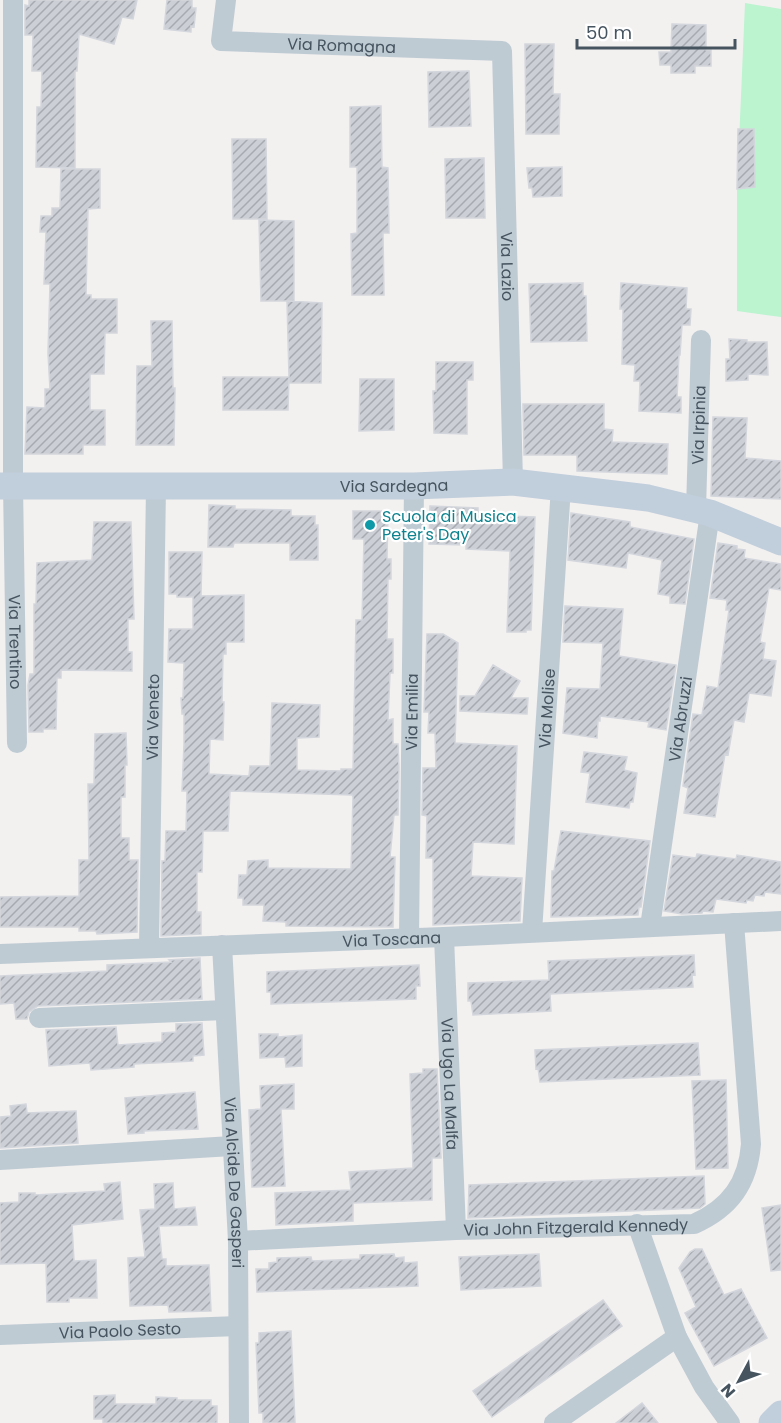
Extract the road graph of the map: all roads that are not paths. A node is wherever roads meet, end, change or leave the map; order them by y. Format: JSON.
{"nodes":[{"id":1,"x":13,"y":0,"type":"edge"},
{"id":2,"x":226,"y":0,"type":"edge"},
{"id":3,"x":502,"y":51,"type":"joint"},
{"id":4,"x":701,"y":340,"type":"dead end"},
{"id":5,"x":513,"y":482,"type":"junction"},
{"id":6,"x":7,"y":485,"type":"edge"},
{"id":7,"x":156,"y":486,"type":"junction"},
{"id":8,"x":414,"y":486,"type":"junction"},
{"id":9,"x":561,"y":487,"type":"junction"},
{"id":10,"x":703,"y":511,"type":"junction"},
{"id":11,"x":781,"y":542,"type":"edge"},
{"id":12,"x":17,"y":743,"type":"dead end"},
{"id":13,"x":781,"y":921,"type":"edge"},
{"id":14,"x":734,"y":923,"type":"junction"},
{"id":15,"x":650,"y":927,"type":"junction"},
{"id":16,"x":532,"y":932,"type":"junction"},
{"id":17,"x":444,"y":937,"type":"junction"},
{"id":18,"x":409,"y":938,"type":"junction"},
{"id":19,"x":222,"y":945,"type":"junction"},
{"id":20,"x":149,"y":947,"type":"junction"},
{"id":21,"x":0,"y":954,"type":"edge"},
{"id":22,"x":225,"y":1010,"type":"junction"},
{"id":23,"x":39,"y":1018,"type":"dead end"},
{"id":24,"x":232,"y":1146,"type":"junction"},
{"id":25,"x":0,"y":1160,"type":"edge"},
{"id":26,"x":638,"y":1224,"type":"junction"},
{"id":27,"x":456,"y":1230,"type":"junction"},
{"id":28,"x":238,"y":1241,"type":"junction"},
{"id":29,"x":238,"y":1326,"type":"junction"},
{"id":30,"x":0,"y":1335,"type":"edge"},
{"id":31,"x":677,"y":1336,"type":"junction"},
{"id":32,"x":781,"y":1414,"type":"edge"},
{"id":33,"x":239,"y":1423,"type":"edge"},
{"id":34,"x":554,"y":1423,"type":"edge"},
{"id":35,"x":730,"y":1423,"type":"edge"},
{"id":36,"x":772,"y":1423,"type":"edge"}],
"edges":[{"from":1,"to":6,"type":"street","name":"Via Trentino"},
{"from":2,"to":3,"type":"street","name":"Via Romagna"},
{"from":3,"to":5,"type":"street","name":"Via Lazio"},
{"from":4,"to":10,"type":"street","name":"Via Irpinia"},
{"from":5,"to":8,"type":"street","name":"Via Sardegna"},
{"from":5,"to":9,"type":"street","name":"Via Sardegna"},
{"from":6,"to":7,"type":"street","name":"Via Sardegna"},
{"from":6,"to":12,"type":"street","name":"Via Trentino"},
{"from":7,"to":8,"type":"street","name":"Via Sardegna"},
{"from":7,"to":20,"type":"street","name":"Via Veneto"},
{"from":8,"to":18,"type":"street","name":"Via Emilia"},
{"from":9,"to":10,"type":"street","name":"Via Sardegna"},
{"from":9,"to":16,"type":"street","name":"Via Molise"},
{"from":10,"to":11,"type":"street","name":"Via Sardegna"},
{"from":10,"to":15,"type":"street","name":"Via Abruzzi"},
{"from":13,"to":14,"type":"street","name":"Via Toscana"},
{"from":14,"to":15,"type":"street","name":"Via Toscana"},
{"from":14,"to":26,"type":"street","name":"Via John Fitzgerald Kennedy"},
{"from":15,"to":16,"type":"street","name":"Via Toscana"},
{"from":16,"to":17,"type":"street","name":"Via Toscana"},
{"from":17,"to":18,"type":"street","name":"Via Toscana"},
{"from":17,"to":27,"type":"street","name":"Via Ugo La Malfa"},
{"from":18,"to":19,"type":"street","name":"Via Toscana"},
{"from":19,"to":20,"type":"street","name":"Via Toscana"},
{"from":19,"to":22,"type":"street","name":"Via Alcide De Gasperi"},
{"from":20,"to":21,"type":"street","name":"Via Toscana"},
{"from":22,"to":23,"type":"street"},
{"from":22,"to":24,"type":"street","name":"Via Alcide De Gasperi"},
{"from":24,"to":25,"type":"street"},
{"from":24,"to":28,"type":"street","name":"Via Alcide De Gasperi"},
{"from":26,"to":27,"type":"street","name":"Via John Fitzgerald Kennedy"},
{"from":26,"to":31,"type":"street"},
{"from":27,"to":28,"type":"street","name":"Via John Fitzgerald Kennedy"},
{"from":28,"to":29,"type":"street","name":"Via Alcide De Gasperi"},
{"from":29,"to":30,"type":"street","name":"Via Paolo Sesto"},
{"from":29,"to":33,"type":"street","name":"Via Alcide De Gasperi"},
{"from":31,"to":34,"type":"street"},
{"from":31,"to":35,"type":"street"},
{"from":32,"to":36,"type":"street"}]}
